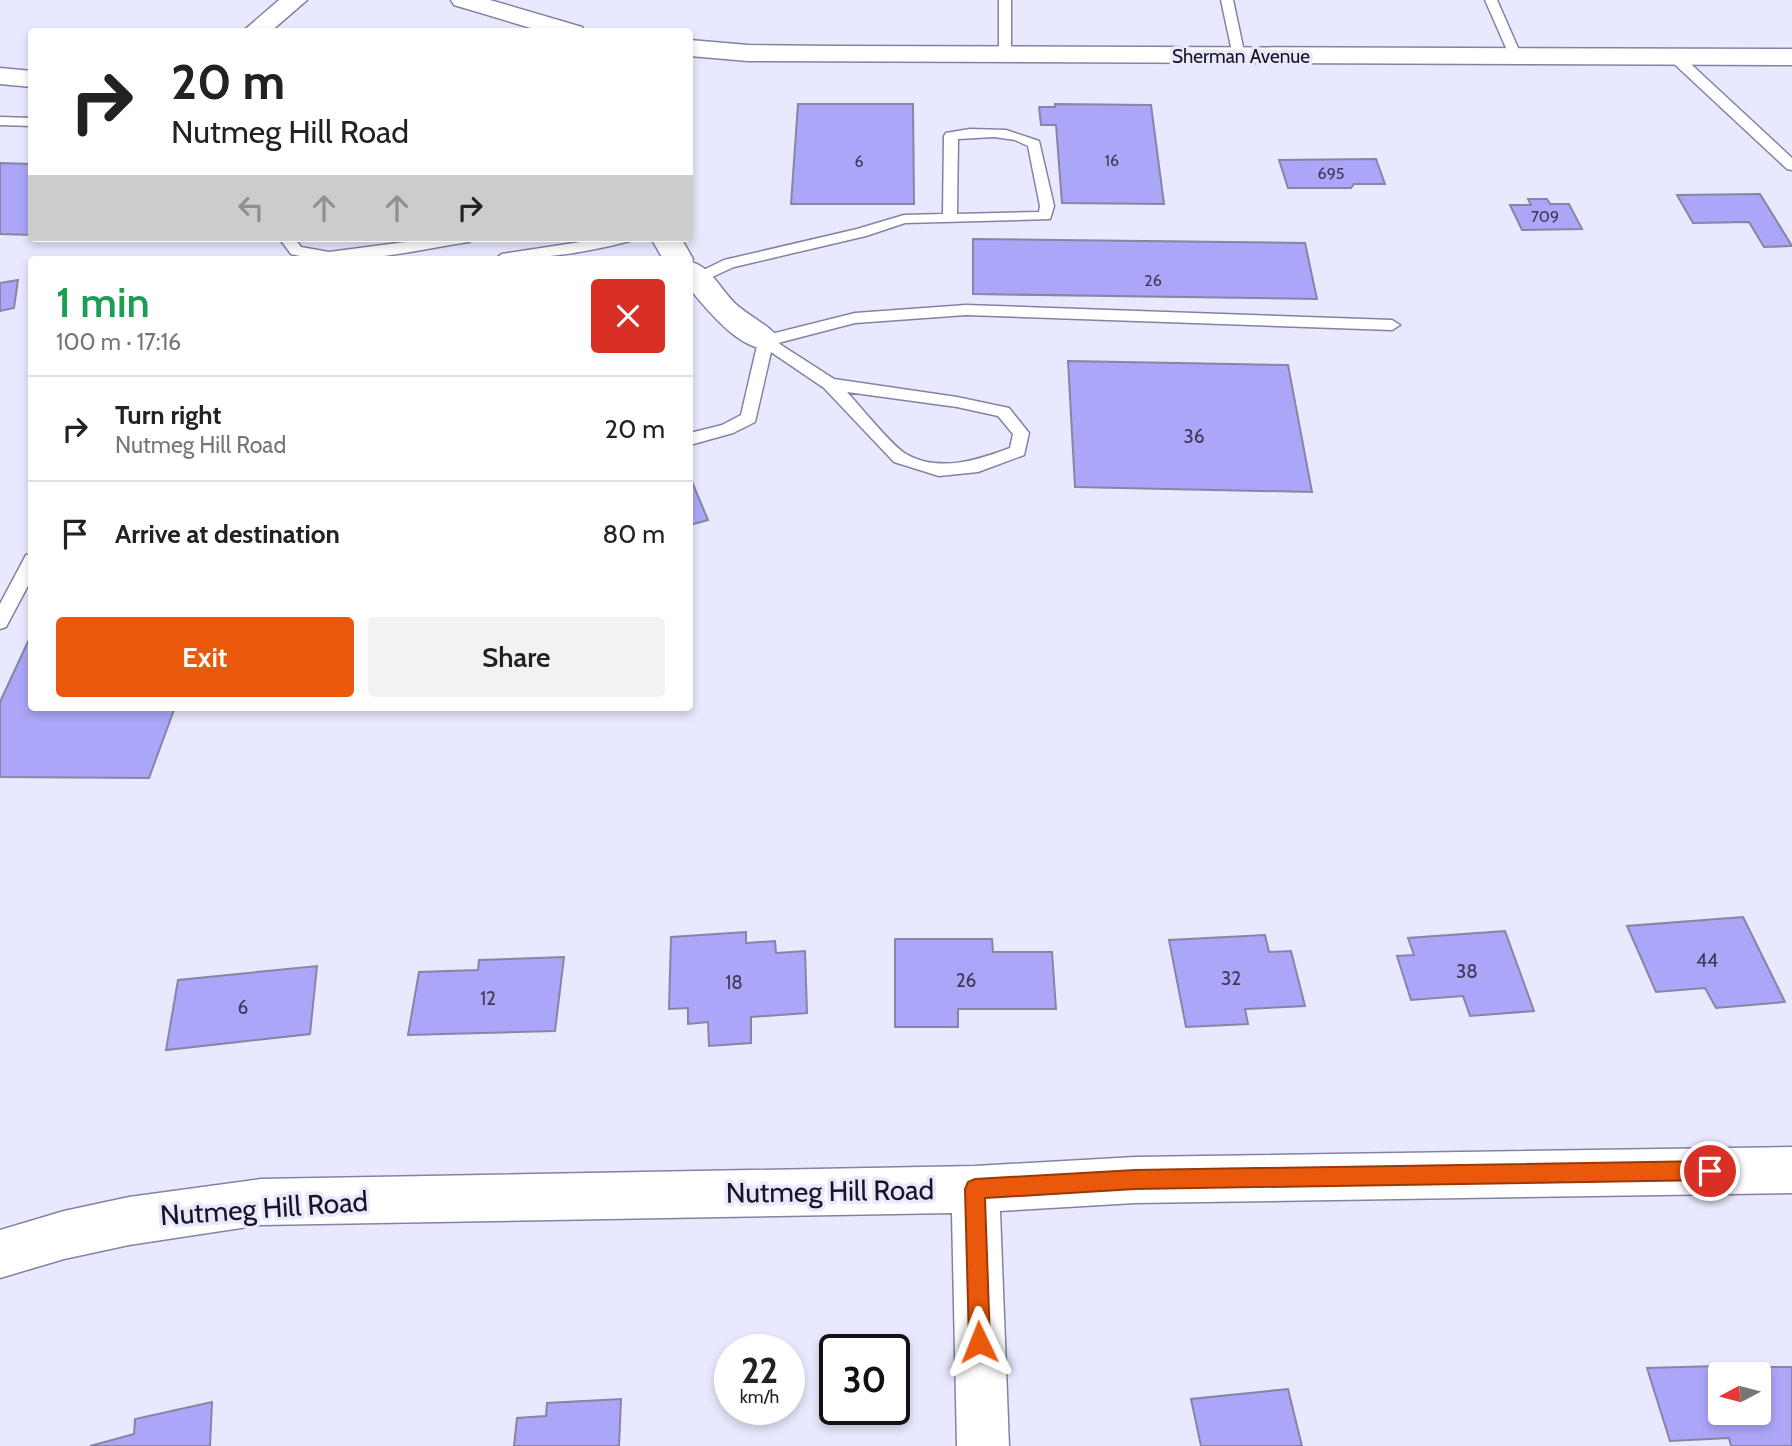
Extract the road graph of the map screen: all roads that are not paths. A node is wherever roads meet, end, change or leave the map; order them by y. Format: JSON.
{"nodes":[{"id":1,"x":295,"y":0,"type":"edge"},
{"id":2,"x":463,"y":0,"type":"edge"},
{"id":3,"x":1005,"y":0,"type":"edge"},
{"id":4,"x":1227,"y":0,"type":"edge"},
{"id":5,"x":1491,"y":0,"type":"edge"},
{"id":6,"x":259,"y":28,"type":"edge"},
{"id":7,"x":559,"y":28,"type":"edge"},
{"id":8,"x":693,"y":48,"type":"edge"},
{"id":9,"x":1005,"y":55,"type":"junction"},
{"id":10,"x":1239,"y":56,"type":"junction"},
{"id":11,"x":1516,"y":57,"type":"junction"},
{"id":12,"x":1675,"y":57,"type":"junction"},
{"id":13,"x":1792,"y":57,"type":"edge"},
{"id":14,"x":0,"y":76,"type":"edge"},
{"id":15,"x":28,"y":79,"type":"edge"},
{"id":16,"x":0,"y":121,"type":"edge"},
{"id":17,"x":28,"y":122,"type":"edge"},
{"id":18,"x":1792,"y":166,"type":"edge"},
{"id":19,"x":950,"y":218,"type":"junction"},
{"id":20,"x":289,"y":242,"type":"edge"},
{"id":21,"x":440,"y":242,"type":"edge"},
{"id":22,"x":609,"y":242,"type":"edge"},
{"id":23,"x":324,"y":256,"type":"edge"},
{"id":24,"x":336,"y":256,"type":"edge"},
{"id":25,"x":524,"y":256,"type":"edge"},
{"id":26,"x":693,"y":269,"type":"edge"},
{"id":27,"x":693,"y":276,"type":"edge"},
{"id":28,"x":1392,"y":325,"type":"dead end"},
{"id":29,"x":765,"y":341,"type":"junction"},
{"id":30,"x":830,"y":384,"type":"junction"},
{"id":31,"x":693,"y":438,"type":"edge"},
{"id":32,"x":28,"y":568,"type":"edge"},
{"id":33,"x":0,"y":622,"type":"edge"},
{"id":34,"x":1792,"y":1170,"type":"edge"},
{"id":35,"x":975,"y":1189,"type":"junction"},
{"id":36,"x":0,"y":1254,"type":"edge"},
{"id":37,"x":983,"y":1446,"type":"edge"}],
"edges":[{"from":1,"to":6,"type":"street"},
{"from":2,"to":7,"type":"street"},
{"from":3,"to":9,"type":"lane"},
{"from":4,"to":10,"type":"lane"},
{"from":5,"to":11,"type":"lane"},
{"from":8,"to":9,"type":"street","name":"Sherman Avenue"},
{"from":9,"to":10,"type":"street","name":"Sherman Avenue"},
{"from":10,"to":11,"type":"street","name":"Sherman Avenue"},
{"from":11,"to":12,"type":"street","name":"Sherman Avenue"},
{"from":12,"to":13,"type":"street","name":"Sherman Avenue"},
{"from":12,"to":18,"type":"lane"},
{"from":14,"to":15,"type":"street"},
{"from":16,"to":17,"type":"lane"},
{"from":19,"to":19,"type":"lane"},
{"from":19,"to":26,"type":"lane"},
{"from":20,"to":23,"type":"lane"},
{"from":21,"to":24,"type":"lane"},
{"from":22,"to":25,"type":"lane"},
{"from":27,"to":29,"type":"street"},
{"from":28,"to":29,"type":"lane"},
{"from":29,"to":30,"type":"lane"},
{"from":29,"to":31,"type":"lane"},
{"from":30,"to":30,"type":"lane"},
{"from":32,"to":33,"type":"lane"},
{"from":34,"to":35,"type":"street","name":"Nutmeg Hill Road"},
{"from":35,"to":36,"type":"street","name":"Nutmeg Hill Road"},
{"from":35,"to":37,"type":"street"}]}
